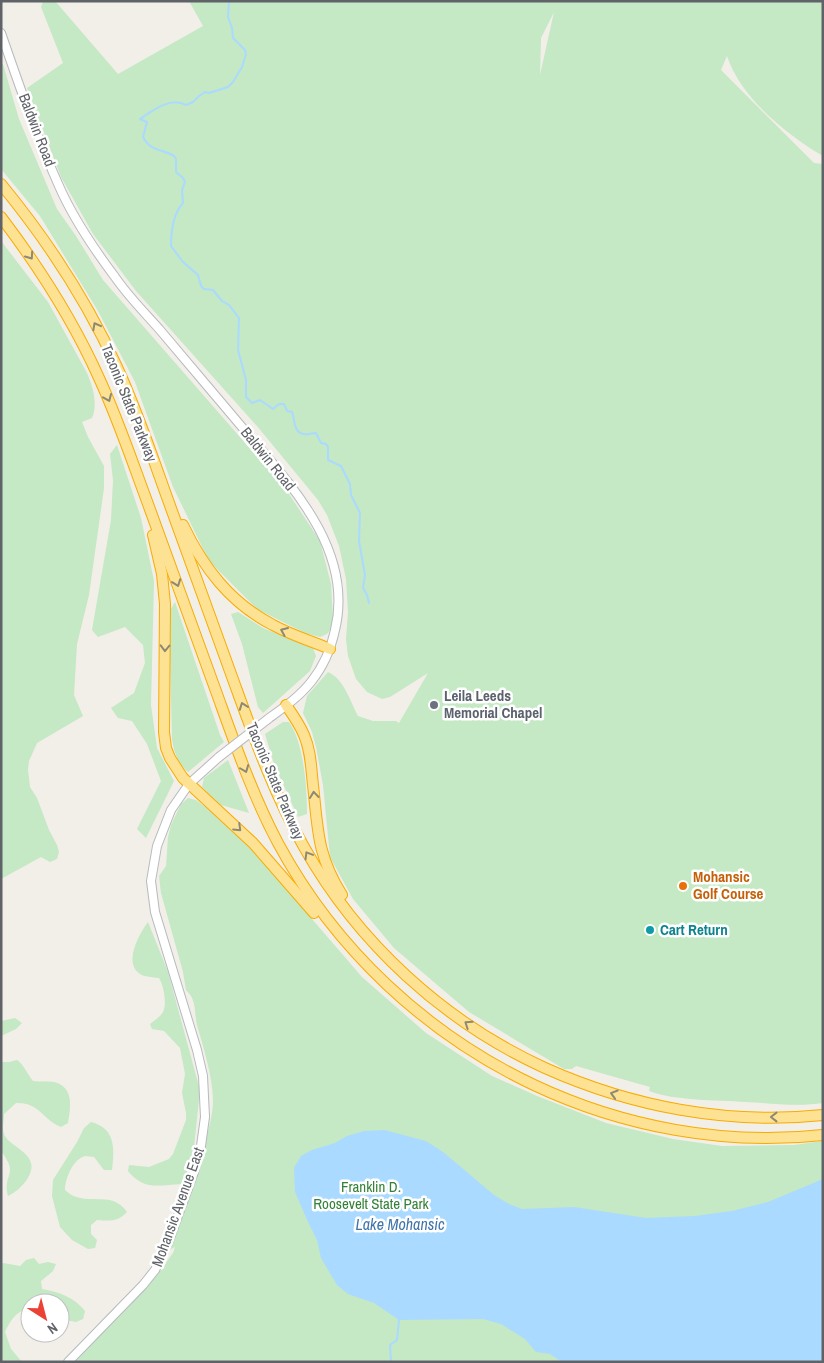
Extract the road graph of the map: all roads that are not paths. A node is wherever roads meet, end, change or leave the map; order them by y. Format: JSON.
{"nodes":[{"id":1,"x":1,"y":33,"type":"edge"},
{"id":2,"x":1,"y":184,"type":"edge"},
{"id":3,"x":1,"y":217,"type":"edge"},
{"id":4,"x":157,"y":469,"type":"junction"},
{"id":5,"x":139,"y":480,"type":"junction"},
{"id":6,"x":330,"y":649,"type":"junction"},
{"id":7,"x":286,"y":705,"type":"junction"},
{"id":8,"x":188,"y":784,"type":"junction"},
{"id":9,"x":152,"y":874,"type":"joint"},
{"id":10,"x":368,"y":936,"type":"junction"},
{"id":11,"x":382,"y":980,"type":"junction"},
{"id":12,"x":823,"y":1115,"type":"edge"},
{"id":13,"x":823,"y":1135,"type":"edge"},
{"id":14,"x":68,"y":1362,"type":"edge"}],
"edges":[{"from":1,"to":6,"type":"street","name":"Baldwin Road"},
{"from":4,"to":2,"type":"highway","name":"Taconic State Parkway","one_way":true},
{"from":3,"to":5,"type":"highway","name":"Taconic State Parkway","one_way":true},
{"from":6,"to":4,"type":"highway","one_way":true},
{"from":10,"to":4,"type":"highway","name":"Taconic State Parkway","one_way":true},
{"from":5,"to":8,"type":"highway","one_way":true},
{"from":5,"to":11,"type":"highway","name":"Taconic State Parkway","one_way":true},
{"from":6,"to":7,"type":"street","name":"Baldwin Road"},
{"from":7,"to":8,"type":"street","name":"Baldwin Road","bridge":true},
{"from":10,"to":7,"type":"highway","one_way":true},
{"from":8,"to":9,"type":"street","name":"Baldwin Road"},
{"from":8,"to":11,"type":"highway","one_way":true},
{"from":9,"to":14,"type":"street","name":"Mohansic Avenue East"},
{"from":12,"to":10,"type":"highway","name":"Taconic State Parkway","one_way":true},
{"from":11,"to":13,"type":"highway","name":"Taconic State Parkway"}]}
